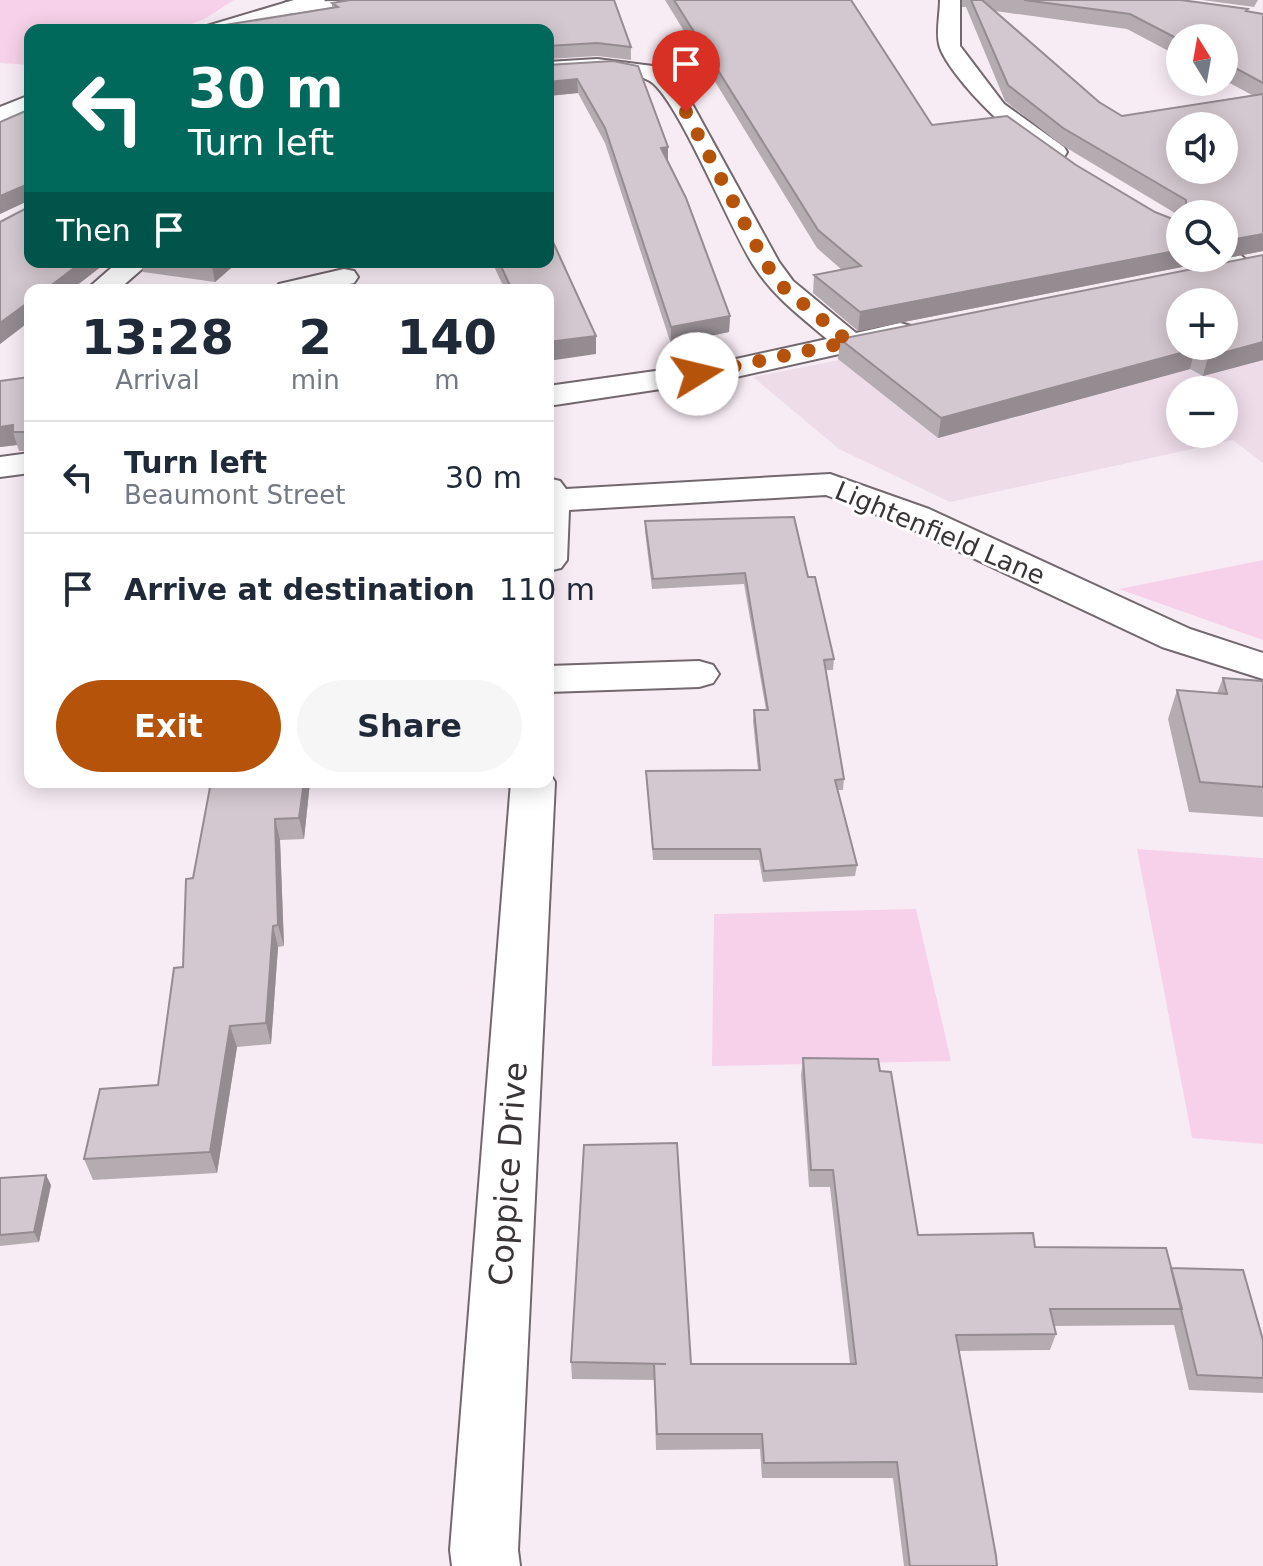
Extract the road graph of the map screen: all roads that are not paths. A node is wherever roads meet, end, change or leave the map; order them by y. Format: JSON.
{"nodes":[{"id":1,"x":315,"y":0,"type":"edge"},
{"id":2,"x":371,"y":0,"type":"edge"},
{"id":3,"x":950,"y":0,"type":"edge"},
{"id":4,"x":286,"y":8,"type":"junction"},
{"id":5,"x":234,"y":24,"type":"edge"},
{"id":6,"x":554,"y":69,"type":"edge"},
{"id":7,"x":24,"y":105,"type":"edge"},
{"id":8,"x":0,"y":116,"type":"edge"},
{"id":9,"x":1070,"y":163,"type":"edge"},
{"id":10,"x":128,"y":268,"type":"edge"},
{"id":11,"x":344,"y":277,"type":"dead end"},
{"id":12,"x":108,"y":284,"type":"edge"},
{"id":13,"x":314,"y":284,"type":"edge"},
{"id":14,"x":927,"y":327,"type":"edge"},
{"id":15,"x":849,"y":342,"type":"junction"},
{"id":16,"x":554,"y":395,"type":"edge"},
{"id":17,"x":24,"y":464,"type":"edge"},
{"id":18,"x":0,"y":467,"type":"edge"},
{"id":19,"x":554,"y":494,"type":"edge"},
{"id":20,"x":1263,"y":666,"type":"edge"},
{"id":21,"x":699,"y":674,"type":"dead end"},
{"id":22,"x":554,"y":679,"type":"edge"},
{"id":23,"x":533,"y":788,"type":"edge"},
{"id":24,"x":486,"y":1566,"type":"edge"}],
"edges":[{"from":1,"to":4,"type":"street"},
{"from":2,"to":4,"type":"street"},
{"from":3,"to":9,"type":"street"},
{"from":4,"to":5,"type":"street"},
{"from":6,"to":15,"type":"street"},
{"from":7,"to":8,"type":"street"},
{"from":10,"to":12,"type":"street"},
{"from":11,"to":13,"type":"street"},
{"from":14,"to":15,"type":"street"},
{"from":15,"to":16,"type":"street"},
{"from":17,"to":18,"type":"street"},
{"from":19,"to":20,"type":"street","name":"Lightenfield Lane"},
{"from":21,"to":22,"type":"street"},
{"from":23,"to":24,"type":"street","name":"Coppice Drive"}]}
